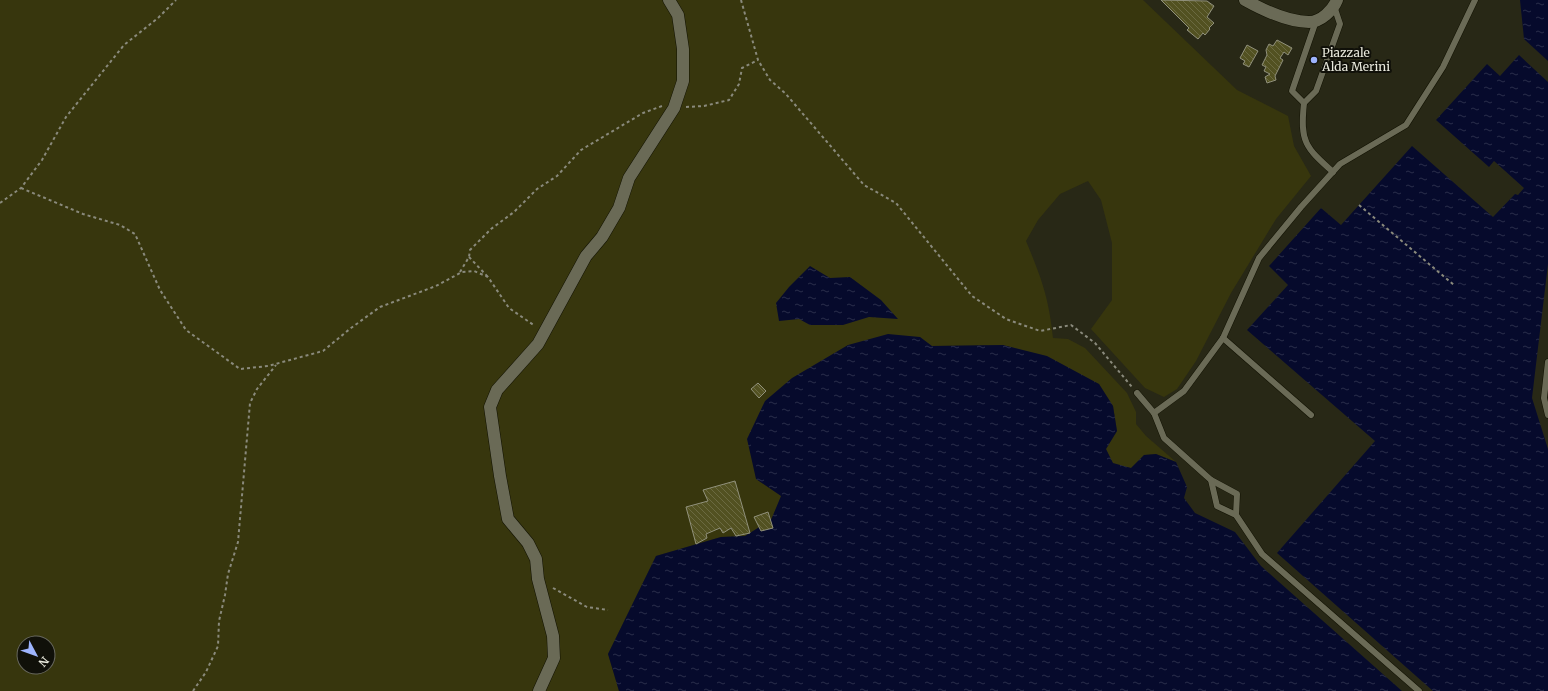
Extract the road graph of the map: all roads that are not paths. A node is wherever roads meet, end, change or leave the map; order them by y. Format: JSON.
{"nodes":[{"id":1,"x":669,"y":0,"type":"edge"},
{"id":2,"x":1245,"y":0,"type":"edge"},
{"id":3,"x":1475,"y":0,"type":"edge"},
{"id":4,"x":1335,"y":3,"type":"edge"},
{"id":5,"x":1316,"y":20,"type":"junction"},
{"id":6,"x":1304,"y":103,"type":"junction"},
{"id":7,"x":1333,"y":172,"type":"junction"},
{"id":8,"x":1223,"y":338,"type":"junction"},
{"id":9,"x":1548,"y":362,"type":"edge"},
{"id":10,"x":1137,"y":393,"type":"road end"},
{"id":11,"x":1154,"y":413,"type":"junction"},
{"id":12,"x":1311,"y":415,"type":"dead end"},
{"id":13,"x":1548,"y":415,"type":"edge"},
{"id":14,"x":1211,"y":480,"type":"junction"},
{"id":15,"x":1236,"y":515,"type":"junction"},
{"id":16,"x":539,"y":691,"type":"edge"},
{"id":17,"x":1419,"y":691,"type":"edge"}],
"edges":[{"from":1,"to":16,"type":"street"},
{"from":2,"to":5,"type":"street"},
{"from":3,"to":7,"type":"lane"},
{"from":4,"to":5,"type":"street"},
{"from":4,"to":6,"type":"lane"},
{"from":5,"to":6,"type":"lane"},
{"from":6,"to":7,"type":"lane"},
{"from":7,"to":8,"type":"lane"},
{"from":8,"to":11,"type":"lane"},
{"from":8,"to":12,"type":"lane"},
{"from":9,"to":13,"type":"lane"},
{"from":10,"to":11,"type":"lane"},
{"from":11,"to":14,"type":"lane"},
{"from":14,"to":15,"type":"lane"},
{"from":14,"to":15,"type":"lane"},
{"from":15,"to":17,"type":"lane"}]}
